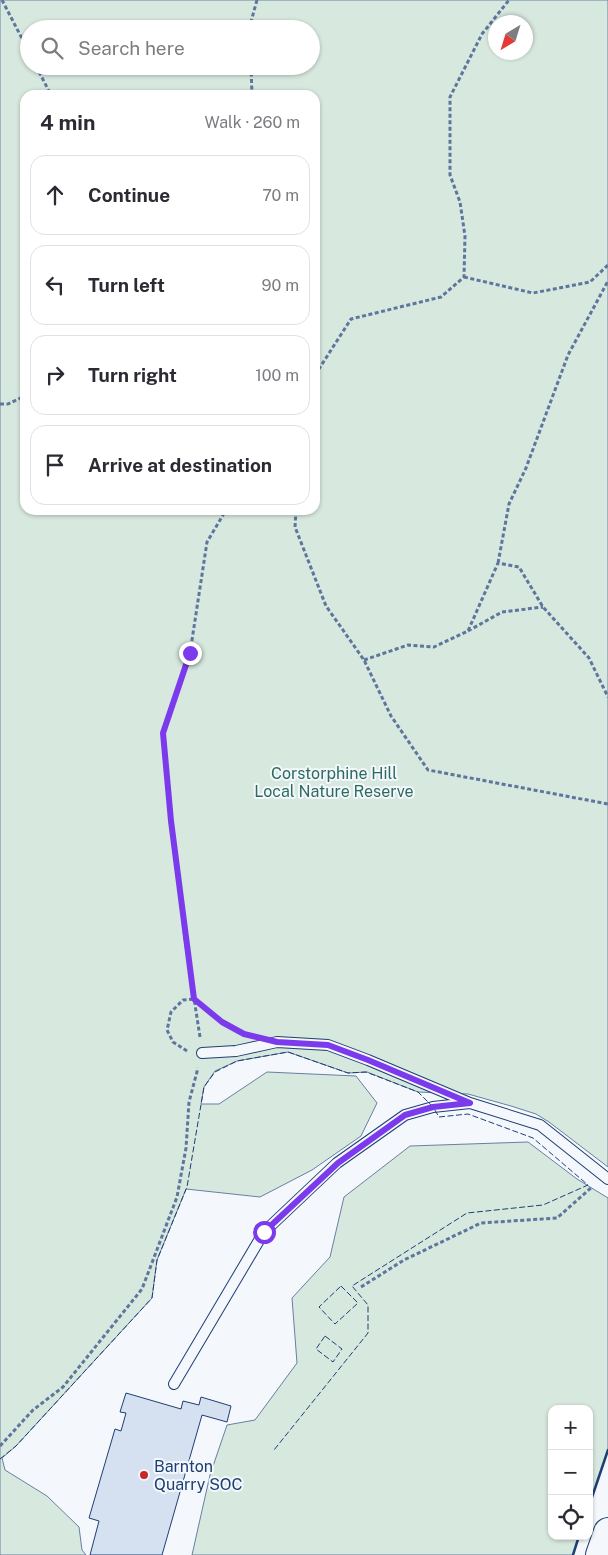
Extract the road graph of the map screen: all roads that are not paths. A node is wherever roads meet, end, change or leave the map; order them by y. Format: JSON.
{"nodes":[{"id":1,"x":202,"y":1053,"type":"road end"},
{"id":2,"x":470,"y":1103,"type":"junction"},
{"id":3,"x":604,"y":1182,"type":"edge"},
{"id":4,"x":174,"y":1384,"type":"dead end"},
{"id":5,"x":608,"y":1532,"type":"edge"},
{"id":6,"x":600,"y":1555,"type":"edge"}],
"edges":[{"from":1,"to":2,"type":"lane"},
{"from":2,"to":3,"type":"lane"},
{"from":2,"to":4,"type":"lane"},
{"from":5,"to":6,"type":"street"}]}
